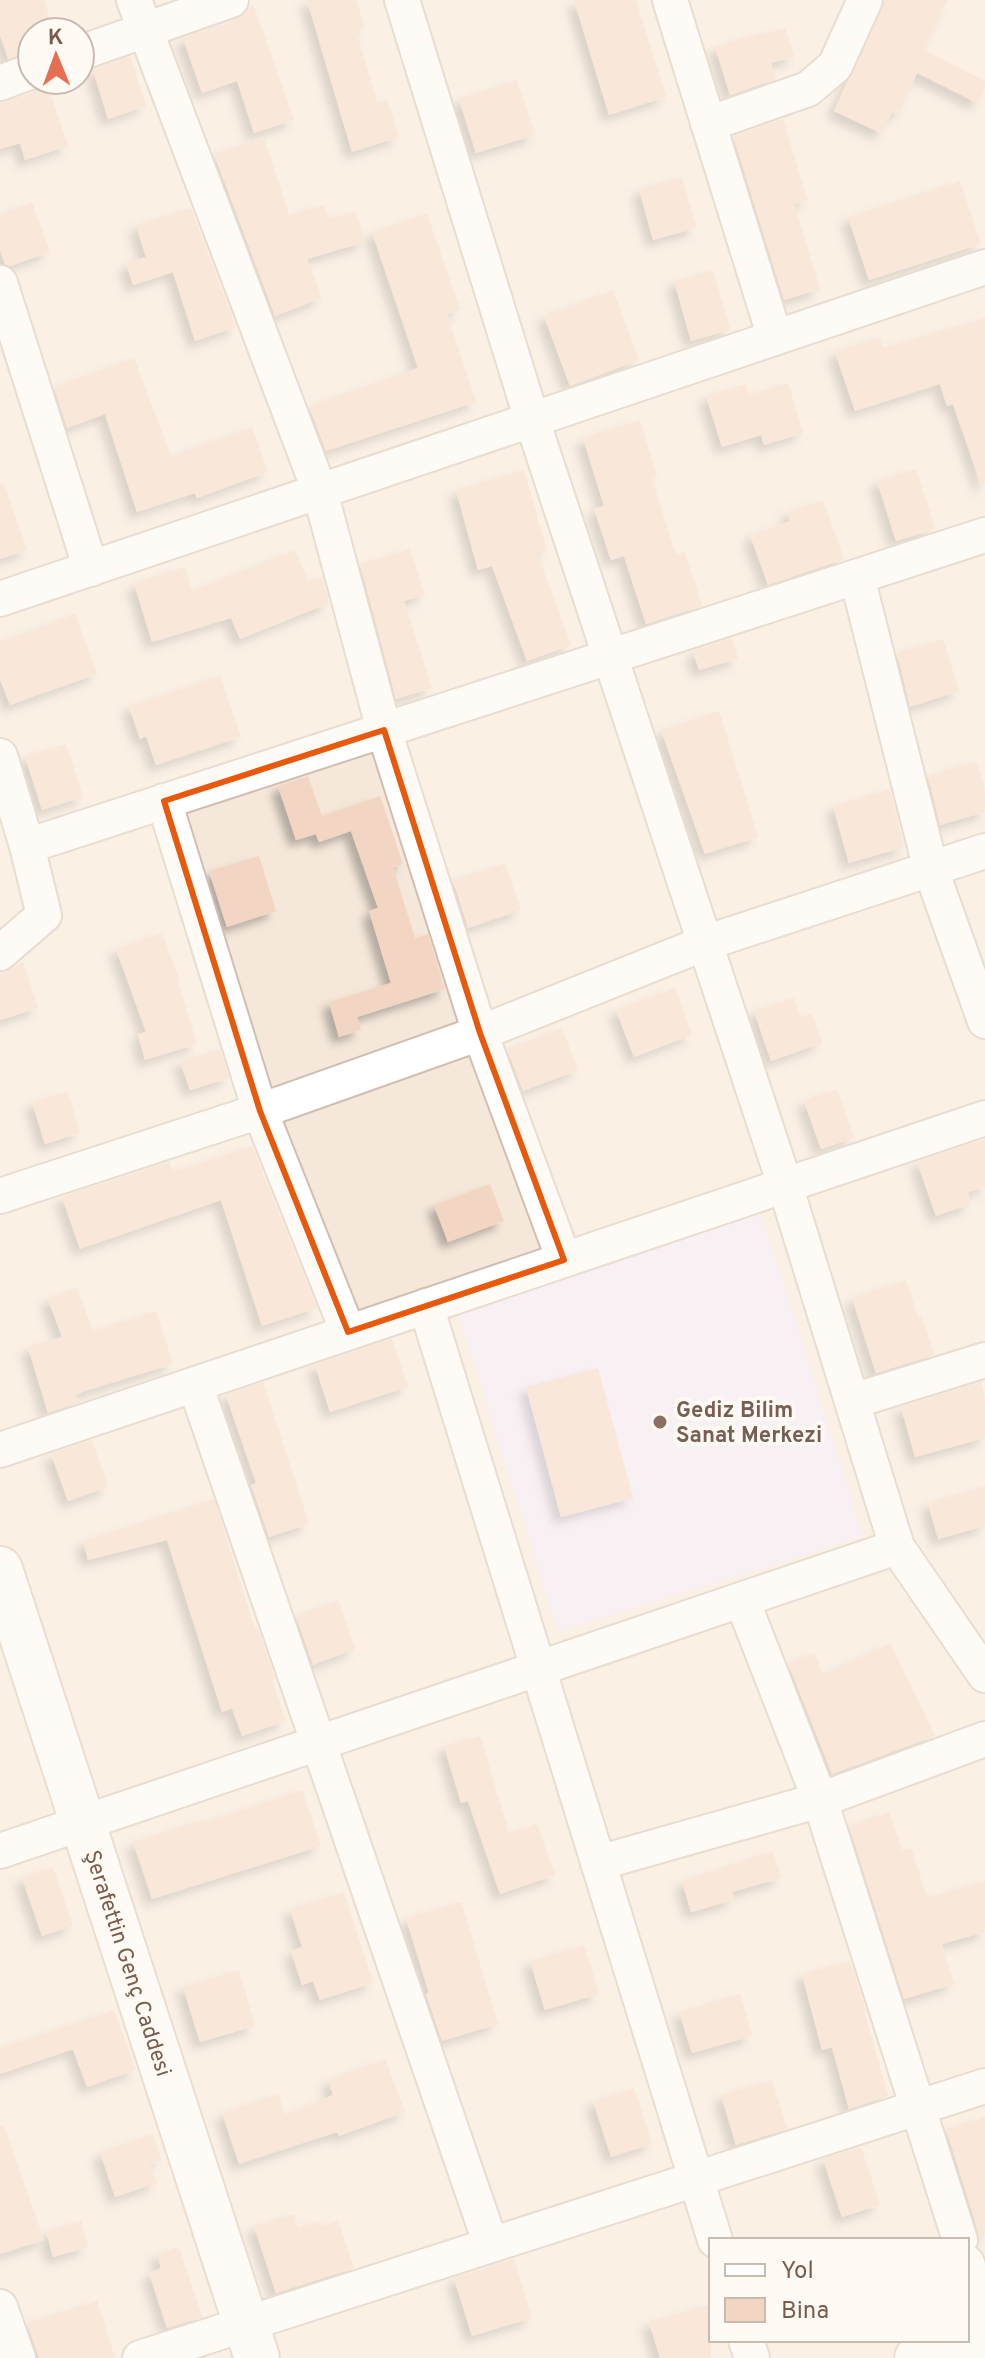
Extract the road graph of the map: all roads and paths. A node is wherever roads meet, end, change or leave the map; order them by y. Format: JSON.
{"nodes":[{"id":1,"x":231,"y":0,"type":"edge"},
{"id":2,"x":402,"y":0,"type":"edge"},
{"id":3,"x":670,"y":0,"type":"edge"},
{"id":4,"x":865,"y":0,"type":"edge"},
{"id":5,"x":139,"y":14,"type":"edge"},
{"id":6,"x":96,"y":42,"type":"edge"},
{"id":7,"x":708,"y":124,"type":"junction"},
{"id":8,"x":985,"y":267,"type":"edge"},
{"id":9,"x":0,"y":283,"type":"edge"},
{"id":10,"x":775,"y":338,"type":"junction"},
{"id":11,"x":10,"y":349,"type":"edge"},
{"id":12,"x":532,"y":420,"type":"junction"},
{"id":13,"x":320,"y":492,"type":"junction"},
{"id":14,"x":985,"y":535,"type":"edge"},
{"id":15,"x":91,"y":569,"type":"junction"},
{"id":16,"x":857,"y":577,"type":"junction"},
{"id":17,"x":0,"y":599,"type":"edge"},
{"id":18,"x":610,"y":657,"type":"junction"},
{"id":19,"x":384,"y":730,"type":"junction"},
{"id":20,"x":0,"y":756,"type":"edge"},
{"id":21,"x":164,"y":801,"type":"junction"},
{"id":22,"x":27,"y":846,"type":"junction"},
{"id":23,"x":985,"y":851,"type":"edge"},
{"id":24,"x":931,"y":870,"type":"junction"},
{"id":25,"x":705,"y":943,"type":"junction"},
{"id":26,"x":0,"y":953,"type":"edge"},
{"id":27,"x":985,"y":1021,"type":"edge"},
{"id":28,"x":480,"y":1033,"type":"junction"},
{"id":29,"x":260,"y":1111,"type":"junction"},
{"id":30,"x":985,"y":1118,"type":"edge"},
{"id":31,"x":785,"y":1185,"type":"junction"},
{"id":32,"x":0,"y":1196,"type":"edge"},
{"id":33,"x":564,"y":1260,"type":"junction"},
{"id":34,"x":426,"y":1306,"type":"junction"},
{"id":35,"x":348,"y":1332,"type":"junction"},
{"id":36,"x":985,"y":1360,"type":"edge"},
{"id":37,"x":195,"y":1384,"type":"junction"},
{"id":38,"x":853,"y":1401,"type":"junction"},
{"id":39,"x":0,"y":1450,"type":"edge"},
{"id":40,"x":897,"y":1547,"type":"junction"},
{"id":41,"x":0,"y":1569,"type":"edge"},
{"id":42,"x":742,"y":1600,"type":"junction"},
{"id":43,"x":538,"y":1669,"type":"junction"},
{"id":44,"x":985,"y":1675,"type":"edge"},
{"id":45,"x":985,"y":1739,"type":"edge"},
{"id":46,"x":319,"y":1743,"type":"junction"},
{"id":47,"x":820,"y":1800,"type":"junction"},
{"id":48,"x":84,"y":1823,"type":"junction"},
{"id":49,"x":0,"y":1851,"type":"edge"},
{"id":50,"x":598,"y":1863,"type":"junction"},
{"id":51,"x":985,"y":2086,"type":"edge"},
{"id":52,"x":917,"y":2108,"type":"junction"},
{"id":53,"x":696,"y":2179,"type":"junction"},
{"id":54,"x":714,"y":2238,"type":"edge"},
{"id":55,"x":959,"y":2238,"type":"edge"},
{"id":56,"x":491,"y":2245,"type":"junction"},
{"id":57,"x":969,"y":2269,"type":"edge"},
{"id":58,"x":0,"y":2307,"type":"edge"},
{"id":59,"x":985,"y":2319,"type":"edge"},
{"id":60,"x":252,"y":2341,"type":"edge"},
{"id":61,"x":966,"y":2342,"type":"edge"},
{"id":62,"x":10,"y":2349,"type":"edge"},
{"id":63,"x":140,"y":2358,"type":"edge"},
{"id":64,"x":917,"y":2358,"type":"edge"}],
"edges":[{"from":1,"to":5,"type":"street"},
{"from":2,"to":12,"type":"street"},
{"from":3,"to":7,"type":"street"},
{"from":4,"to":7,"type":"street"},
{"from":5,"to":6,"type":"street"},
{"from":5,"to":13,"type":"street"},
{"from":7,"to":10,"type":"street"},
{"from":8,"to":10,"type":"street"},
{"from":9,"to":11,"type":"street"},
{"from":10,"to":12,"type":"street"},
{"from":11,"to":15,"type":"street"},
{"from":12,"to":13,"type":"street"},
{"from":12,"to":18,"type":"street"},
{"from":13,"to":15,"type":"street"},
{"from":13,"to":19,"type":"street"},
{"from":14,"to":16,"type":"street"},
{"from":15,"to":17,"type":"street"},
{"from":16,"to":18,"type":"street"},
{"from":16,"to":24,"type":"street"},
{"from":18,"to":19,"type":"street"},
{"from":18,"to":25,"type":"street"},
{"from":19,"to":21,"type":"street"},
{"from":19,"to":28,"type":"street"},
{"from":20,"to":22,"type":"street"},
{"from":21,"to":22,"type":"street"},
{"from":21,"to":29,"type":"street"},
{"from":22,"to":26,"type":"street"},
{"from":23,"to":24,"type":"street"},
{"from":24,"to":25,"type":"street"},
{"from":24,"to":27,"type":"street"},
{"from":25,"to":28,"type":"street"},
{"from":25,"to":31,"type":"street"},
{"from":28,"to":29,"type":"street"},
{"from":28,"to":33,"type":"street"},
{"from":29,"to":32,"type":"street"},
{"from":29,"to":35,"type":"street"},
{"from":30,"to":31,"type":"street"},
{"from":31,"to":33,"type":"street"},
{"from":31,"to":38,"type":"street"},
{"from":33,"to":34,"type":"street"},
{"from":34,"to":35,"type":"street"},
{"from":34,"to":43,"type":"street"},
{"from":35,"to":37,"type":"street"},
{"from":36,"to":38,"type":"street"},
{"from":37,"to":39,"type":"street"},
{"from":37,"to":46,"type":"street"},
{"from":38,"to":40,"type":"street"},
{"from":40,"to":42,"type":"street"},
{"from":40,"to":44,"type":"street"},
{"from":41,"to":48,"type":"street","name":"Şerafettin Genç Caddesi"},
{"from":42,"to":43,"type":"street"},
{"from":42,"to":47,"type":"street"},
{"from":43,"to":46,"type":"street"},
{"from":43,"to":50,"type":"street"},
{"from":45,"to":47,"type":"street"},
{"from":46,"to":48,"type":"street"},
{"from":46,"to":56,"type":"street"},
{"from":47,"to":50,"type":"street"},
{"from":47,"to":52,"type":"street"},
{"from":48,"to":49,"type":"street"},
{"from":48,"to":60,"type":"street","name":"Şerafettin Genç Caddesi"},
{"from":50,"to":53,"type":"street"},
{"from":51,"to":52,"type":"street"},
{"from":52,"to":53,"type":"street"},
{"from":52,"to":55,"type":"street"},
{"from":53,"to":54,"type":"street"},
{"from":53,"to":56,"type":"street"},
{"from":56,"to":60,"type":"street"},
{"from":57,"to":59,"type":"street"},
{"from":58,"to":62,"type":"street"},
{"from":60,"to":63,"type":"street"},
{"from":61,"to":64,"type":"street"}]}
